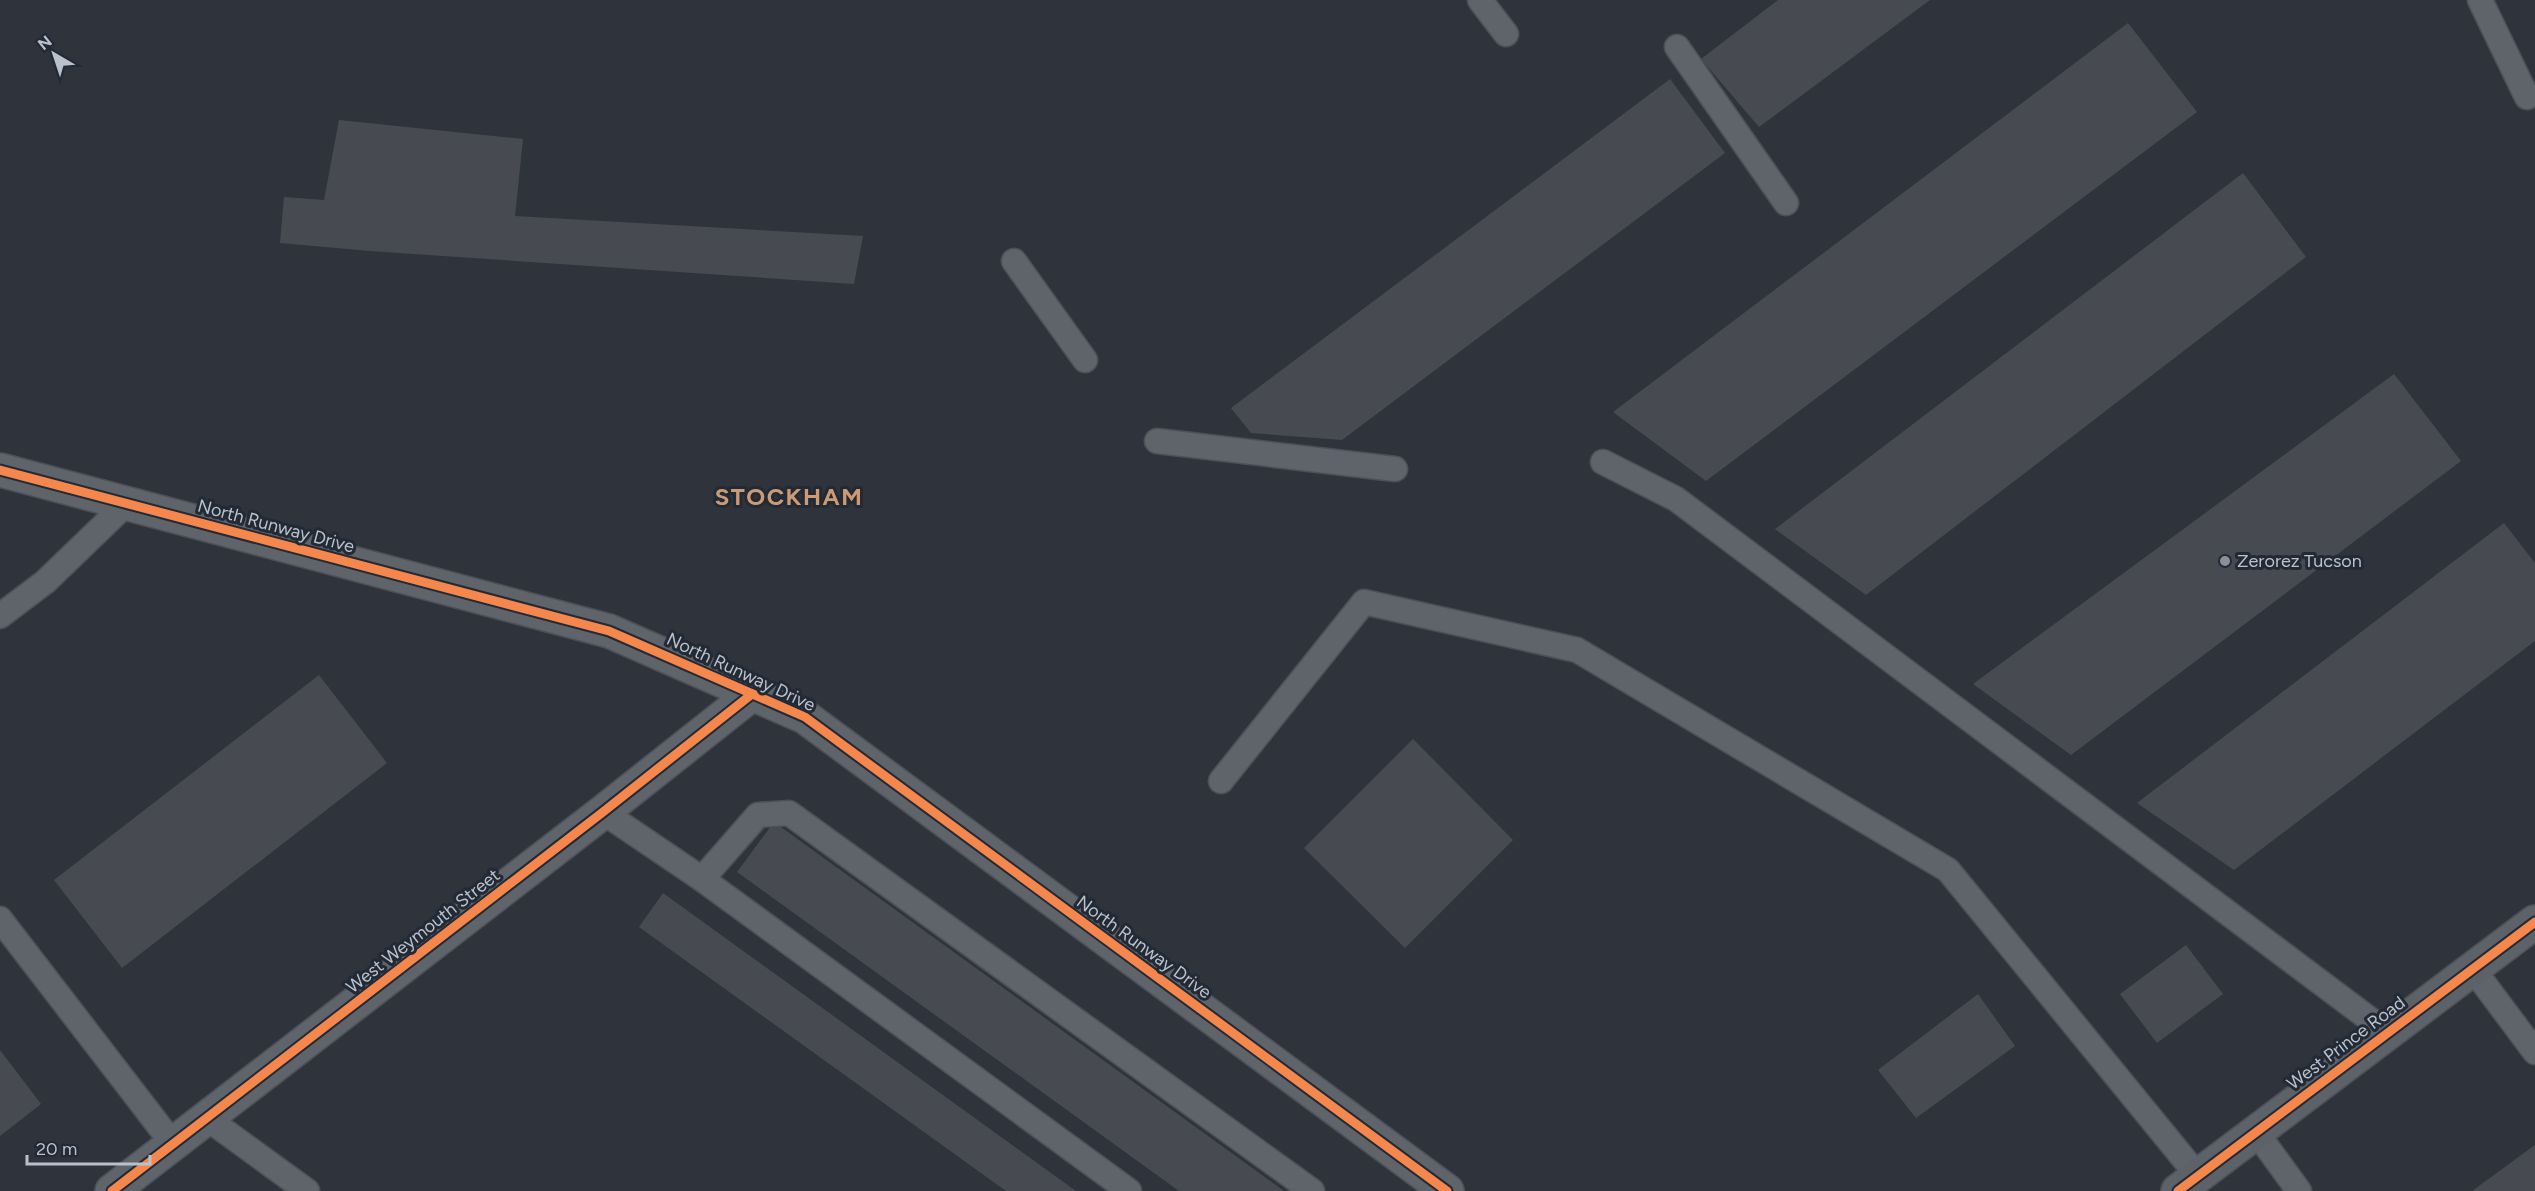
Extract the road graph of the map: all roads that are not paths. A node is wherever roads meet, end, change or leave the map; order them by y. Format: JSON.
{"nodes":[{"id":1,"x":1480,"y":0,"type":"edge"},
{"id":2,"x":2480,"y":0,"type":"edge"},
{"id":3,"x":1506,"y":34,"type":"dead end"},
{"id":4,"x":1677,"y":47,"type":"dead end"},
{"id":5,"x":2532,"y":98,"type":"edge"},
{"id":6,"x":1786,"y":203,"type":"dead end"},
{"id":7,"x":1014,"y":261,"type":"dead end"},
{"id":8,"x":1085,"y":360,"type":"dead end"},
{"id":9,"x":1157,"y":441,"type":"dead end"},
{"id":10,"x":1603,"y":462,"type":"dead end"},
{"id":11,"x":1395,"y":469,"type":"dead end"},
{"id":12,"x":0,"y":471,"type":"edge"},
{"id":13,"x":127,"y":503,"type":"junction"},
{"id":14,"x":0,"y":616,"type":"edge"},
{"id":15,"x":752,"y":694,"type":"junction"},
{"id":16,"x":1221,"y":781,"type":"dead end"},
{"id":17,"x":603,"y":812,"type":"junction"},
{"id":18,"x":702,"y":879,"type":"junction"},
{"id":19,"x":0,"y":919,"type":"edge"},
{"id":20,"x":2535,"y":922,"type":"edge"},
{"id":21,"x":2473,"y":969,"type":"junction"},
{"id":22,"x":2388,"y":1033,"type":"junction"},
{"id":23,"x":2535,"y":1052,"type":"edge"},
{"id":24,"x":208,"y":1119,"type":"junction"},
{"id":25,"x":2256,"y":1132,"type":"junction"},
{"id":26,"x":173,"y":1144,"type":"junction"},
{"id":27,"x":2188,"y":1183,"type":"edge"},
{"id":28,"x":112,"y":1191,"type":"edge"},
{"id":29,"x":306,"y":1191,"type":"edge"},
{"id":30,"x":1129,"y":1191,"type":"edge"},
{"id":31,"x":1312,"y":1191,"type":"edge"},
{"id":32,"x":1447,"y":1191,"type":"edge"},
{"id":33,"x":2299,"y":1191,"type":"edge"}],
"edges":[{"from":1,"to":3,"type":"lane"},
{"from":2,"to":5,"type":"lane"},
{"from":4,"to":6,"type":"lane"},
{"from":7,"to":8,"type":"lane"},
{"from":9,"to":11,"type":"lane"},
{"from":10,"to":22,"type":"lane"},
{"from":12,"to":13,"type":"street","name":"North Runway Drive"},
{"from":13,"to":14,"type":"lane"},
{"from":13,"to":15,"type":"street","name":"North Runway Drive"},
{"from":15,"to":17,"type":"street","name":"West Weymouth Street"},
{"from":15,"to":32,"type":"street","name":"North Runway Drive"},
{"from":16,"to":27,"type":"lane"},
{"from":17,"to":18,"type":"lane"},
{"from":17,"to":24,"type":"street","name":"West Weymouth Street"},
{"from":18,"to":30,"type":"lane"},
{"from":18,"to":31,"type":"lane"},
{"from":19,"to":26,"type":"lane"},
{"from":20,"to":21,"type":"main road","name":"West Prince Road"},
{"from":21,"to":22,"type":"main road","name":"West Prince Road"},
{"from":21,"to":23,"type":"lane"},
{"from":22,"to":25,"type":"main road","name":"West Prince Road"},
{"from":24,"to":26,"type":"street","name":"West Weymouth Street"},
{"from":24,"to":29,"type":"lane"},
{"from":25,"to":27,"type":"main road","name":"West Prince Road"},
{"from":25,"to":33,"type":"lane"},
{"from":26,"to":28,"type":"street","name":"West Weymouth Street"}]}
